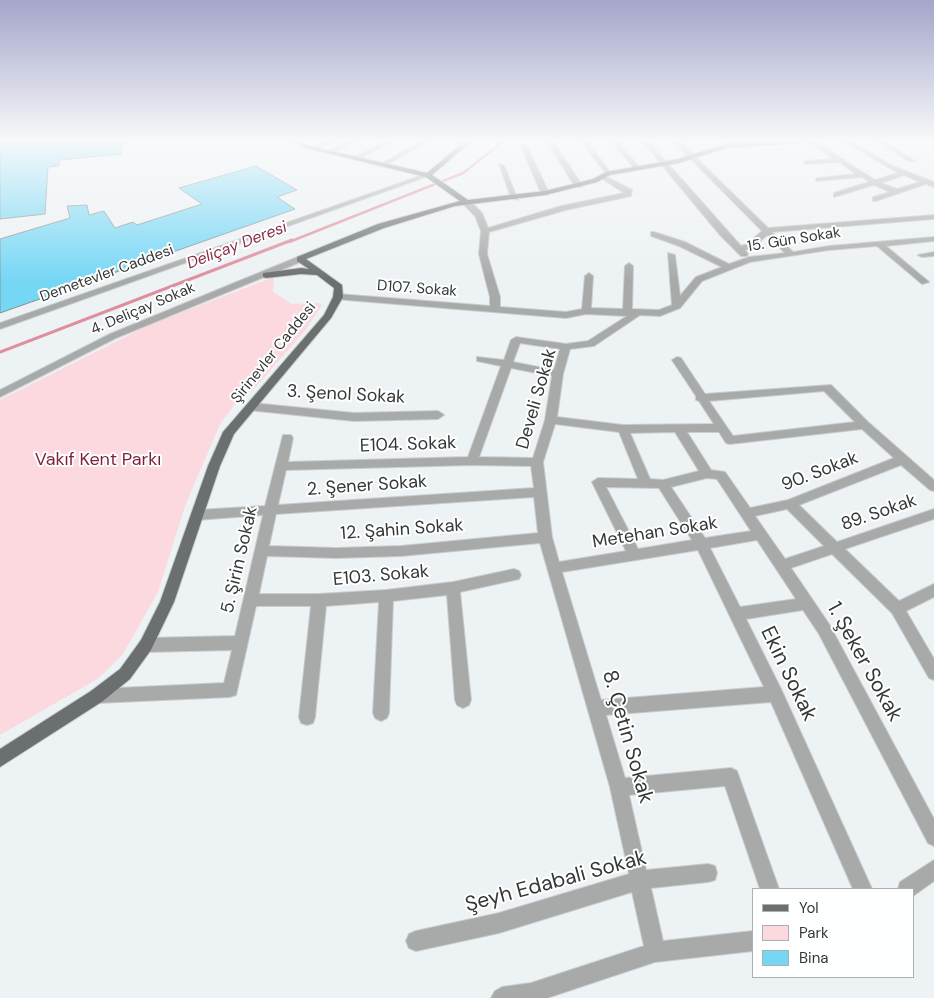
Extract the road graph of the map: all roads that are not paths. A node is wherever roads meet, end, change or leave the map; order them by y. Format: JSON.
{"nodes":[{"id":1,"x":396,"y":188,"type":"edge"},
{"id":2,"x":445,"y":188,"type":"edge"},
{"id":3,"x":511,"y":188,"type":"edge"},
{"id":4,"x":543,"y":188,"type":"edge"},
{"id":5,"x":567,"y":188,"type":"edge"},
{"id":6,"x":624,"y":188,"type":"edge"},
{"id":7,"x":685,"y":188,"type":"edge"},
{"id":8,"x":724,"y":188,"type":"edge"},
{"id":9,"x":861,"y":188,"type":"edge"},
{"id":10,"x":885,"y":188,"type":"edge"},
{"id":11,"x":908,"y":188,"type":"edge"},
{"id":12,"x":894,"y":192,"type":"junction"},
{"id":13,"x":545,"y":193,"type":"junction"},
{"id":14,"x":837,"y":195,"type":"dead end"},
{"id":15,"x":515,"y":198,"type":"junction"},
{"id":16,"x":876,"y":199,"type":"dead end"},
{"id":17,"x":466,"y":202,"type":"junction"},
{"id":18,"x":934,"y":218,"type":"edge"},
{"id":19,"x":768,"y":230,"type":"junction"},
{"id":20,"x":485,"y":231,"type":"junction"},
{"id":21,"x":654,"y":234,"type":"dead end"},
{"id":22,"x":934,"y":239,"type":"edge"},
{"id":23,"x":336,"y":243,"type":"junction"},
{"id":24,"x":878,"y":243,"type":"junction"},
{"id":25,"x":738,"y":249,"type":"junction"},
{"id":26,"x":934,"y":254,"type":"edge"},
{"id":27,"x":671,"y":255,"type":"dead end"},
{"id":28,"x":791,"y":255,"type":"junction"},
{"id":29,"x":922,"y":255,"type":"dead end"},
{"id":30,"x":300,"y":259,"type":"junction"},
{"id":31,"x":749,"y":260,"type":"junction"},
{"id":32,"x":629,"y":266,"type":"dead end"},
{"id":33,"x":728,"y":267,"type":"junction"},
{"id":34,"x":319,"y":274,"type":"junction"},
{"id":35,"x":266,"y":275,"type":"junction"},
{"id":36,"x":589,"y":276,"type":"dead end"},
{"id":37,"x":924,"y":282,"type":"dead end"},
{"id":38,"x":338,"y":297,"type":"junction"},
{"id":39,"x":677,"y":306,"type":"junction"},
{"id":40,"x":495,"y":309,"type":"junction"},
{"id":41,"x":586,"y":311,"type":"junction"},
{"id":42,"x":632,"y":313,"type":"junction"},
{"id":43,"x":0,"y":326,"type":"edge"},
{"id":44,"x":566,"y":346,"type":"junction"},
{"id":45,"x":481,"y":359,"type":"dead end"},
{"id":46,"x":677,"y":360,"type":"dead end"},
{"id":47,"x":508,"y":363,"type":"junction"},
{"id":48,"x":558,"y":374,"type":"junction"},
{"id":49,"x":0,"y":394,"type":"edge"},
{"id":50,"x":700,"y":398,"type":"junction"},
{"id":51,"x":252,"y":407,"type":"junction"},
{"id":52,"x":438,"y":415,"type":"dead end"},
{"id":53,"x":551,"y":420,"type":"junction"},
{"id":54,"x":864,"y":425,"type":"junction"},
{"id":55,"x":720,"y":428,"type":"junction"},
{"id":56,"x":623,"y":429,"type":"junction"},
{"id":57,"x":679,"y":429,"type":"junction"},
{"id":58,"x":287,"y":438,"type":"dead end"},
{"id":59,"x":902,"y":460,"type":"junction"},
{"id":60,"x":472,"y":461,"type":"junction"},
{"id":61,"x":537,"y":462,"type":"junction"},
{"id":62,"x":281,"y":466,"type":"junction"},
{"id":63,"x":707,"y":474,"type":"junction"},
{"id":64,"x":929,"y":477,"type":"edge"},
{"id":65,"x":646,"y":484,"type":"junction"},
{"id":66,"x":663,"y":484,"type":"junction"},
{"id":67,"x":934,"y":487,"type":"edge"},
{"id":68,"x":539,"y":492,"type":"junction"},
{"id":69,"x":790,"y":504,"type":"junction"},
{"id":70,"x":271,"y":510,"type":"junction"},
{"id":71,"x":748,"y":513,"type":"junction"},
{"id":72,"x":934,"y":514,"type":"edge"},
{"id":73,"x":197,"y":515,"type":"junction"},
{"id":74,"x":762,"y":534,"type":"junction"},
{"id":75,"x":545,"y":537,"type":"junction"},
{"id":76,"x":702,"y":545,"type":"junction"},
{"id":77,"x":835,"y":547,"type":"junction"},
{"id":78,"x":261,"y":551,"type":"junction"},
{"id":79,"x":635,"y":556,"type":"junction"},
{"id":80,"x":783,"y":565,"type":"junction"},
{"id":81,"x":555,"y":568,"type":"junction"},
{"id":82,"x":514,"y":575,"type":"dead end"},
{"id":83,"x":453,"y":588,"type":"junction"},
{"id":84,"x":934,"y":590,"type":"edge"},
{"id":85,"x":386,"y":596,"type":"junction"},
{"id":86,"x":250,"y":600,"type":"junction"},
{"id":87,"x":319,"y":600,"type":"junction"},
{"id":88,"x":806,"y":603,"type":"junction"},
{"id":89,"x":897,"y":609,"type":"junction"},
{"id":90,"x":736,"y":614,"type":"junction"},
{"id":91,"x":240,"y":643,"type":"junction"},
{"id":92,"x":146,"y":646,"type":"junction"},
{"id":93,"x":934,"y":673,"type":"edge"},
{"id":94,"x":775,"y":694,"type":"junction"},
{"id":95,"x":97,"y":696,"type":"junction"},
{"id":96,"x":463,"y":700,"type":"dead end"},
{"id":97,"x":596,"y":708,"type":"junction"},
{"id":98,"x":381,"y":713,"type":"dead end"},
{"id":99,"x":307,"y":717,"type":"dead end"},
{"id":100,"x":0,"y":759,"type":"edge"},
{"id":101,"x":619,"y":787,"type":"junction"},
{"id":102,"x":934,"y":837,"type":"edge"},
{"id":103,"x":934,"y":869,"type":"edge"},
{"id":104,"x":708,"y":873,"type":"dead end"},
{"id":105,"x":640,"y":880,"type":"junction"},
{"id":106,"x":769,"y":888,"type":"edge"},
{"id":107,"x":863,"y":888,"type":"edge"},
{"id":108,"x":908,"y":888,"type":"edge"},
{"id":109,"x":416,"y":941,"type":"dead end"},
{"id":110,"x":752,"y":941,"type":"edge"},
{"id":111,"x":654,"y":952,"type":"junction"},
{"id":112,"x":502,"y":998,"type":"edge"}],
"edges":[{"from":1,"to":43,"type":"street","name":"Demetevler Caddesi"},
{"from":2,"to":17,"type":"main road"},
{"from":3,"to":15,"type":"street"},
{"from":4,"to":13,"type":"street"},
{"from":5,"to":13,"type":"main road"},
{"from":6,"to":20,"type":"street"},
{"from":7,"to":25,"type":"street"},
{"from":8,"to":19,"type":"street"},
{"from":9,"to":14,"type":"street"},
{"from":10,"to":12,"type":"street"},
{"from":11,"to":12,"type":"street"},
{"from":12,"to":16,"type":"street"},
{"from":13,"to":15,"type":"main road"},
{"from":15,"to":17,"type":"main road"},
{"from":17,"to":20,"type":"street"},
{"from":17,"to":23,"type":"main road"},
{"from":18,"to":19,"type":"street"},
{"from":19,"to":25,"type":"street"},
{"from":19,"to":28,"type":"street"},
{"from":20,"to":40,"type":"street"},
{"from":21,"to":33,"type":"street"},
{"from":22,"to":24,"type":"street","name":"15. Gün Sokak"},
{"from":23,"to":30,"type":"main road"},
{"from":23,"to":34,"type":"main road"},
{"from":24,"to":28,"type":"street","name":"15. Gün Sokak"},
{"from":24,"to":37,"type":"street"},
{"from":25,"to":31,"type":"street"},
{"from":26,"to":29,"type":"street"},
{"from":27,"to":39,"type":"street"},
{"from":28,"to":31,"type":"street","name":"15. Gün Sokak"},
{"from":30,"to":34,"type":"main road","name":"Şirinevler Caddesi"},
{"from":30,"to":35,"type":"street","name":"4. Deliçay Sokak"},
{"from":31,"to":33,"type":"street","name":"15. Gün Sokak"},
{"from":32,"to":42,"type":"street"},
{"from":33,"to":39,"type":"street","name":"15. Gün Sokak"},
{"from":34,"to":35,"type":"main road"},
{"from":34,"to":38,"type":"main road","name":"Şirinevler Caddesi"},
{"from":35,"to":49,"type":"street","name":"4. Deliçay Sokak"},
{"from":36,"to":41,"type":"street"},
{"from":38,"to":40,"type":"street","name":"D107. Sokak"},
{"from":38,"to":51,"type":"main road","name":"Şirinevler Caddesi"},
{"from":39,"to":42,"type":"street"},
{"from":40,"to":41,"type":"street"},
{"from":41,"to":42,"type":"street"},
{"from":42,"to":44,"type":"street","name":"Develi Sokak"},
{"from":44,"to":47,"type":"street"},
{"from":44,"to":48,"type":"street","name":"Develi Sokak"},
{"from":45,"to":47,"type":"street"},
{"from":46,"to":50,"type":"street"},
{"from":47,"to":48,"type":"street"},
{"from":47,"to":60,"type":"street"},
{"from":48,"to":53,"type":"street","name":"Develi Sokak"},
{"from":50,"to":54,"type":"street"},
{"from":50,"to":55,"type":"street"},
{"from":51,"to":52,"type":"street","name":"3. Şenol Sokak"},
{"from":51,"to":73,"type":"main road","name":"Şirinevler Caddesi"},
{"from":53,"to":56,"type":"street"},
{"from":53,"to":61,"type":"street","name":"Develi Sokak"},
{"from":54,"to":55,"type":"street"},
{"from":54,"to":59,"type":"street"},
{"from":55,"to":57,"type":"street"},
{"from":56,"to":57,"type":"street"},
{"from":56,"to":65,"type":"street"},
{"from":57,"to":63,"type":"street"},
{"from":58,"to":62,"type":"street","name":"5. Şirin Sokak"},
{"from":59,"to":64,"type":"street"},
{"from":59,"to":69,"type":"street","name":"90. Sokak"},
{"from":60,"to":61,"type":"street","name":"E104. Sokak"},
{"from":60,"to":62,"type":"street","name":"E104. Sokak"},
{"from":61,"to":68,"type":"street","name":"Develi Sokak"},
{"from":62,"to":70,"type":"street","name":"5. Şirin Sokak"},
{"from":63,"to":66,"type":"street"},
{"from":63,"to":71,"type":"street","name":"1. Şeker Sokak"},
{"from":64,"to":67,"type":"street"},
{"from":65,"to":66,"type":"street"},
{"from":65,"to":79,"type":"street"},
{"from":66,"to":76,"type":"street","name":"Ekin Sokak"},
{"from":68,"to":70,"type":"street","name":"2. Şener Sokak"},
{"from":68,"to":75,"type":"street","name":"Develi Sokak"},
{"from":69,"to":71,"type":"street","name":"90. Sokak"},
{"from":69,"to":77,"type":"street","name":"89. Sokak"},
{"from":70,"to":73,"type":"street","name":"2. Şener Sokak"},
{"from":70,"to":78,"type":"street","name":"5. Şirin Sokak"},
{"from":71,"to":74,"type":"street","name":"1. Şeker Sokak"},
{"from":72,"to":77,"type":"street","name":"89. Sokak"},
{"from":73,"to":92,"type":"main road","name":"Şirinevler Caddesi"},
{"from":74,"to":76,"type":"street","name":"Metehan Sokak"},
{"from":74,"to":80,"type":"street","name":"1. Şeker Sokak"},
{"from":75,"to":78,"type":"street","name":"12. Şahin Sokak"},
{"from":75,"to":81,"type":"street","name":"8. Çetin Sokak"},
{"from":76,"to":79,"type":"street","name":"Metehan Sokak"},
{"from":76,"to":90,"type":"street","name":"Ekin Sokak"},
{"from":77,"to":80,"type":"street","name":"89. Sokak"},
{"from":77,"to":89,"type":"street","name":"89. Sokak"},
{"from":78,"to":86,"type":"street","name":"5. Şirin Sokak"},
{"from":79,"to":81,"type":"street","name":"Metehan Sokak"},
{"from":80,"to":88,"type":"street","name":"1. Şeker Sokak"},
{"from":81,"to":97,"type":"street","name":"8. Çetin Sokak"},
{"from":82,"to":83,"type":"street","name":"E103. Sokak"},
{"from":83,"to":85,"type":"street","name":"E103. Sokak"},
{"from":83,"to":96,"type":"street"},
{"from":84,"to":89,"type":"street"},
{"from":85,"to":87,"type":"street","name":"E103. Sokak"},
{"from":85,"to":98,"type":"street"},
{"from":86,"to":87,"type":"street","name":"E103. Sokak"},
{"from":86,"to":91,"type":"street","name":"5. Şirin Sokak"},
{"from":87,"to":99,"type":"street"},
{"from":88,"to":90,"type":"street"},
{"from":88,"to":102,"type":"street","name":"1. Şeker Sokak"},
{"from":89,"to":93,"type":"street","name":"89. Sokak"},
{"from":90,"to":94,"type":"street","name":"Ekin Sokak"},
{"from":91,"to":92,"type":"street"},
{"from":91,"to":95,"type":"street","name":"5. Şirin Sokak"},
{"from":92,"to":95,"type":"main road","name":"Şirinevler Caddesi"},
{"from":94,"to":97,"type":"street"},
{"from":94,"to":107,"type":"street","name":"Ekin Sokak"},
{"from":95,"to":100,"type":"main road","name":"Şirinevler Caddesi"},
{"from":97,"to":101,"type":"street","name":"8. Çetin Sokak"},
{"from":101,"to":105,"type":"street","name":"8. Çetin Sokak"},
{"from":101,"to":106,"type":"street"},
{"from":103,"to":108,"type":"street"},
{"from":104,"to":105,"type":"street","name":"Şeyh Edabali Sokak"},
{"from":105,"to":109,"type":"street","name":"Şeyh Edabali Sokak"},
{"from":105,"to":111,"type":"street","name":"8. Çetin Sokak"},
{"from":110,"to":111,"type":"street"},
{"from":111,"to":112,"type":"street"}]}
